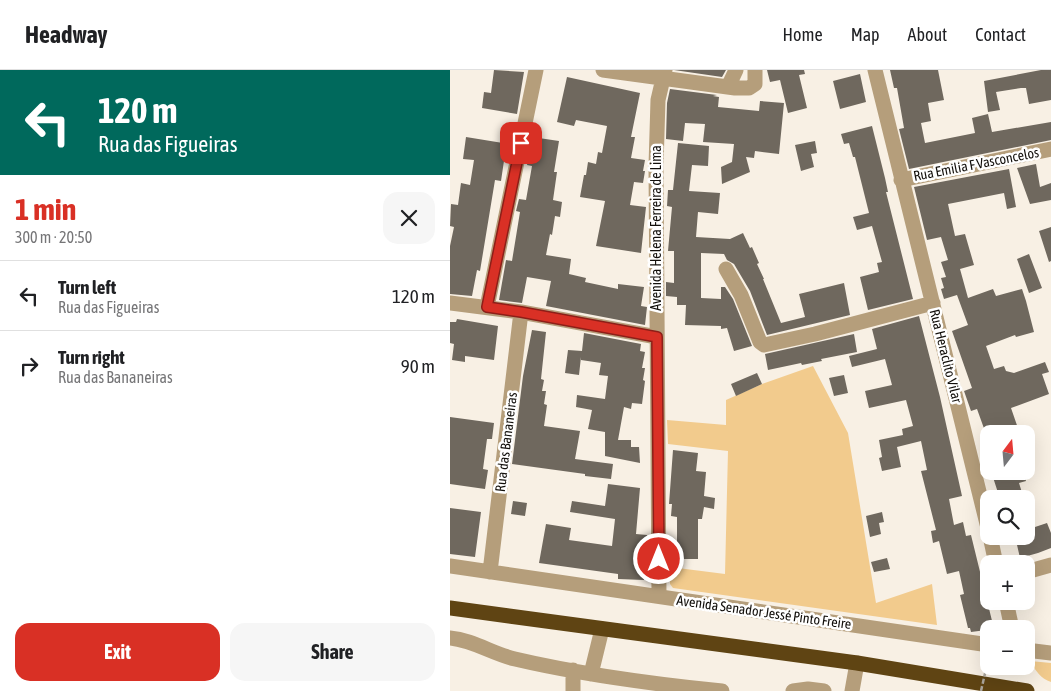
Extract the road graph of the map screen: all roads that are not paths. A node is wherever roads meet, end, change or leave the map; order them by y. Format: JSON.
{"nodes":[{"id":1,"x":536,"y":70,"type":"edge"},
{"id":2,"x":604,"y":70,"type":"edge"},
{"id":3,"x":736,"y":70,"type":"edge"},
{"id":4,"x":874,"y":70,"type":"edge"},
{"id":5,"x":664,"y":75,"type":"edge"},
{"id":6,"x":755,"y":76,"type":"edge"},
{"id":7,"x":725,"y":87,"type":"junction"},
{"id":8,"x":1051,"y":149,"type":"edge"},
{"id":9,"x":901,"y":180,"type":"junction"},
{"id":10,"x":726,"y":269,"type":"dead end"},
{"id":11,"x":450,"y":303,"type":"edge"},
{"id":12,"x":933,"y":303,"type":"junction"},
{"id":13,"x":487,"y":307,"type":"junction"},
{"id":14,"x":521,"y":312,"type":"junction"},
{"id":15,"x":657,"y":337,"type":"junction"},
{"id":16,"x":980,"y":495,"type":"edge"},
{"id":17,"x":1051,"y":565,"type":"edge"},
{"id":18,"x":450,"y":566,"type":"edge"},
{"id":19,"x":1035,"y":569,"type":"edge"},
{"id":20,"x":490,"y":572,"type":"junction"},
{"id":21,"x":659,"y":596,"type":"junction"},
{"id":22,"x":450,"y":608,"type":"edge"},
{"id":23,"x":602,"y":629,"type":"junction"},
{"id":24,"x":450,"y":638,"type":"edge"},
{"id":25,"x":980,"y":644,"type":"edge"},
{"id":26,"x":1035,"y":651,"type":"edge"},
{"id":27,"x":1051,"y":653,"type":"edge"},
{"id":28,"x":857,"y":663,"type":"junction"},
{"id":29,"x":574,"y":670,"type":"junction"},
{"id":30,"x":591,"y":674,"type":"junction"},
{"id":31,"x":608,"y":684,"type":"edge"},
{"id":32,"x":573,"y":691,"type":"edge"},
{"id":33,"x":722,"y":691,"type":"edge"},
{"id":34,"x":793,"y":691,"type":"edge"},
{"id":35,"x":824,"y":691,"type":"edge"},
{"id":36,"x":852,"y":691,"type":"edge"},
{"id":37,"x":1027,"y":691,"type":"edge"}],
"edges":[{"from":1,"to":13,"type":"street"},
{"from":2,"to":5,"type":"street"},
{"from":3,"to":7,"type":"street"},
{"from":4,"to":9,"type":"street","name":"Rua Heraclito Vilar"},
{"from":5,"to":7,"type":"street"},
{"from":5,"to":15,"type":"street","name":"Avenida Helena Ferreira de Lima"},
{"from":6,"to":7,"type":"street"},
{"from":8,"to":9,"type":"street","name":"Rua Emilia F Vasconcelos"},
{"from":9,"to":12,"type":"street","name":"Rua Heraclito Vilar"},
{"from":10,"to":12,"type":"street"},
{"from":11,"to":13,"type":"street"},
{"from":12,"to":16,"type":"street","name":"Rua Heraclito Vilar"},
{"from":13,"to":14,"type":"street"},
{"from":14,"to":15,"type":"street"},
{"from":14,"to":20,"type":"street","name":"Rua das Bananeiras"},
{"from":15,"to":21,"type":"street","name":"Avenida Helena Ferreira de Lima"},
{"from":17,"to":19,"type":"street"},
{"from":18,"to":20,"type":"street","name":"Avenida Senador Jessé Pinto Freire"},
{"from":20,"to":21,"type":"street","name":"Avenida Senador Jessé Pinto Freire"},
{"from":21,"to":25,"type":"street","name":"Avenida Senador Jessé Pinto Freire"},
{"from":22,"to":23,"type":"highway"},
{"from":23,"to":28,"type":"highway"},
{"from":23,"to":30,"type":"street"},
{"from":24,"to":29,"type":"street"},
{"from":26,"to":27,"type":"street"},
{"from":28,"to":36,"type":"street"},
{"from":28,"to":37,"type":"highway"},
{"from":29,"to":30,"type":"street"},
{"from":29,"to":32,"type":"street"},
{"from":30,"to":31,"type":"street"},
{"from":31,"to":33,"type":"street"},
{"from":34,"to":35,"type":"street"}]}
